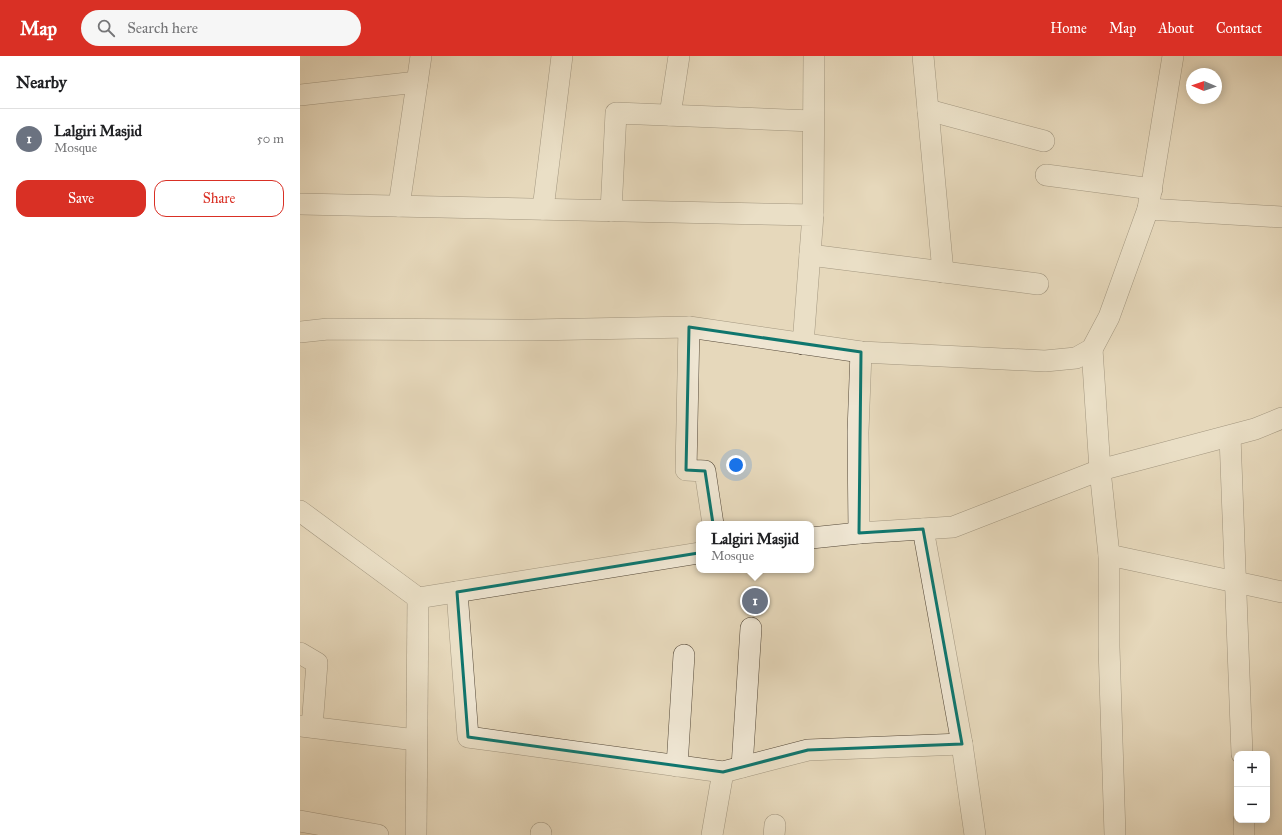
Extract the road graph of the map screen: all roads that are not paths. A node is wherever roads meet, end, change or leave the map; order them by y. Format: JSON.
{"nodes":[{"id":1,"x":421,"y":56,"type":"edge"},
{"id":2,"x":562,"y":56,"type":"edge"},
{"id":3,"x":679,"y":56,"type":"edge"},
{"id":4,"x":814,"y":56,"type":"edge"},
{"id":5,"x":923,"y":56,"type":"edge"},
{"id":6,"x":1173,"y":56,"type":"edge"},
{"id":7,"x":417,"y":82,"type":"junction"},
{"id":8,"x":300,"y":95,"type":"edge"},
{"id":9,"x":928,"y":110,"type":"junction"},
{"id":10,"x":670,"y":115,"type":"junction"},
{"id":11,"x":813,"y":121,"type":"junction"},
{"id":12,"x":1044,"y":141,"type":"dead end"},
{"id":13,"x":1046,"y":174,"type":"dead end"},
{"id":14,"x":1150,"y":199,"type":"junction"},
{"id":15,"x":300,"y":204,"type":"edge"},
{"id":16,"x":399,"y":206,"type":"junction"},
{"id":17,"x":543,"y":209,"type":"junction"},
{"id":18,"x":611,"y":211,"type":"junction"},
{"id":19,"x":813,"y":215,"type":"junction"},
{"id":20,"x":1282,"y":217,"type":"edge"},
{"id":21,"x":810,"y":255,"type":"junction"},
{"id":22,"x":943,"y":272,"type":"junction"},
{"id":23,"x":1038,"y":284,"type":"dead end"},
{"id":24,"x":689,"y":327,"type":"junction"},
{"id":25,"x":300,"y":332,"type":"edge"},
{"id":26,"x":803,"y":344,"type":"junction"},
{"id":27,"x":1092,"y":349,"type":"junction"},
{"id":28,"x":861,"y":352,"type":"junction"},
{"id":29,"x":1282,"y":418,"type":"edge"},
{"id":30,"x":1230,"y":436,"type":"junction"},
{"id":31,"x":1100,"y":470,"type":"junction"},
{"id":32,"x":300,"y":511,"type":"edge"},
{"id":33,"x":714,"y":521,"type":"edge"},
{"id":34,"x":923,"y":529,"type":"junction"},
{"id":35,"x":859,"y":533,"type":"junction"},
{"id":36,"x":814,"y":538,"type":"edge"},
{"id":37,"x":696,"y":553,"type":"edge"},
{"id":38,"x":1110,"y":555,"type":"junction"},
{"id":39,"x":1237,"y":582,"type":"junction"},
{"id":40,"x":457,"y":592,"type":"junction"},
{"id":41,"x":1282,"y":592,"type":"edge"},
{"id":42,"x":418,"y":598,"type":"junction"},
{"id":43,"x":751,"y":628,"type":"dead end"},
{"id":44,"x":300,"y":653,"type":"edge"},
{"id":45,"x":684,"y":655,"type":"dead end"},
{"id":46,"x":306,"y":726,"type":"edge"},
{"id":47,"x":416,"y":740,"type":"junction"},
{"id":48,"x":962,"y":744,"type":"junction"},
{"id":49,"x":1242,"y":751,"type":"edge"},
{"id":50,"x":677,"y":766,"type":"junction"},
{"id":51,"x":733,"y":770,"type":"junction"},
{"id":52,"x":300,"y":821,"type":"edge"},
{"id":53,"x":1244,"y":823,"type":"edge"},
{"id":54,"x":378,"y":835,"type":"edge"},
{"id":55,"x":416,"y":835,"type":"edge"},
{"id":56,"x":712,"y":835,"type":"edge"},
{"id":57,"x":975,"y":835,"type":"edge"},
{"id":58,"x":1115,"y":835,"type":"edge"},
{"id":59,"x":1244,"y":835,"type":"edge"}],
"edges":[{"from":1,"to":7,"type":"street"},
{"from":2,"to":17,"type":"street"},
{"from":3,"to":10,"type":"street"},
{"from":4,"to":11,"type":"street"},
{"from":5,"to":9,"type":"street"},
{"from":6,"to":14,"type":"street"},
{"from":7,"to":8,"type":"street"},
{"from":7,"to":16,"type":"street"},
{"from":9,"to":12,"type":"street"},
{"from":9,"to":22,"type":"street"},
{"from":10,"to":11,"type":"street"},
{"from":10,"to":18,"type":"street"},
{"from":11,"to":19,"type":"street"},
{"from":13,"to":14,"type":"street"},
{"from":14,"to":20,"type":"street"},
{"from":14,"to":27,"type":"street"},
{"from":15,"to":16,"type":"street"},
{"from":16,"to":17,"type":"street"},
{"from":17,"to":18,"type":"street"},
{"from":18,"to":19,"type":"street"},
{"from":19,"to":21,"type":"street"},
{"from":21,"to":22,"type":"street"},
{"from":21,"to":26,"type":"street"},
{"from":22,"to":23,"type":"street"},
{"from":24,"to":25,"type":"street"},
{"from":24,"to":26,"type":"street"},
{"from":24,"to":33,"type":"street"},
{"from":26,"to":28,"type":"street"},
{"from":27,"to":28,"type":"street"},
{"from":27,"to":31,"type":"street"},
{"from":28,"to":35,"type":"street"},
{"from":29,"to":30,"type":"street"},
{"from":30,"to":31,"type":"street"},
{"from":30,"to":39,"type":"street"},
{"from":31,"to":34,"type":"street"},
{"from":31,"to":38,"type":"street"},
{"from":32,"to":42,"type":"street"},
{"from":34,"to":35,"type":"street"},
{"from":34,"to":48,"type":"street"},
{"from":35,"to":36,"type":"street"},
{"from":37,"to":40,"type":"street"},
{"from":38,"to":39,"type":"street"},
{"from":38,"to":58,"type":"street"},
{"from":39,"to":41,"type":"street"},
{"from":39,"to":49,"type":"street"},
{"from":40,"to":42,"type":"street"},
{"from":40,"to":50,"type":"street"},
{"from":42,"to":47,"type":"street"},
{"from":43,"to":51,"type":"street"},
{"from":44,"to":46,"type":"street"},
{"from":45,"to":50,"type":"street"},
{"from":46,"to":47,"type":"street"},
{"from":47,"to":55,"type":"street"},
{"from":48,"to":51,"type":"street"},
{"from":48,"to":57,"type":"street"},
{"from":50,"to":51,"type":"street"},
{"from":51,"to":56,"type":"street"},
{"from":52,"to":54,"type":"street"},
{"from":53,"to":59,"type":"street"}]}
